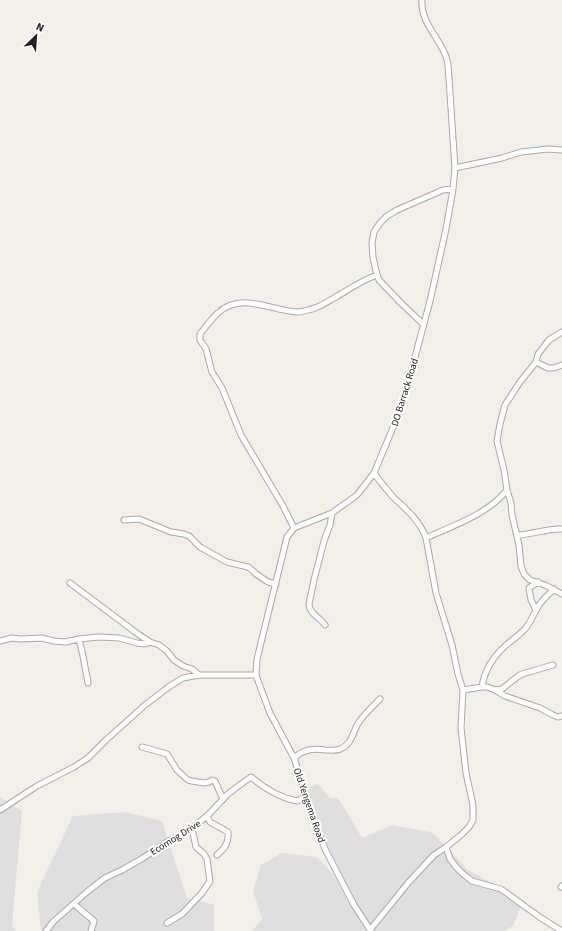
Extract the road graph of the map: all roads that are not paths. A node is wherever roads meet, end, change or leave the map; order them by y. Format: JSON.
{"nodes":[{"id":1,"x":422,"y":0,"type":"edge"},
{"id":2,"x":562,"y":150,"type":"edge"},
{"id":3,"x":455,"y":168,"type":"junction"},
{"id":4,"x":453,"y":189,"type":"junction"},
{"id":5,"x":377,"y":275,"type":"junction"},
{"id":6,"x":423,"y":324,"type":"junction"},
{"id":7,"x":562,"y":332,"type":"edge"},
{"id":8,"x":536,"y":362,"type":"junction"},
{"id":9,"x":562,"y":365,"type":"edge"},
{"id":10,"x":374,"y":473,"type":"junction"},
{"id":11,"x":507,"y":490,"type":"junction"},
{"id":12,"x":332,"y":513,"type":"junction"},
{"id":13,"x":124,"y":520,"type":"dead end"},
{"id":14,"x":294,"y":528,"type":"junction"},
{"id":15,"x":562,"y":529,"type":"edge"},
{"id":16,"x":517,"y":535,"type":"junction"},
{"id":17,"x":426,"y":538,"type":"junction"},
{"id":18,"x":538,"y":582,"type":"junction"},
{"id":19,"x":70,"y":583,"type":"dead end"},
{"id":20,"x":276,"y":584,"type":"junction"},
{"id":21,"x":554,"y":589,"type":"junction"},
{"id":22,"x":562,"y":594,"type":"edge"},
{"id":23,"x":536,"y":610,"type":"junction"},
{"id":24,"x":325,"y":625,"type":"dead end"},
{"id":25,"x":80,"y":639,"type":"junction"},
{"id":26,"x":0,"y":641,"type":"edge"},
{"id":27,"x":150,"y":642,"type":"junction"},
{"id":28,"x":553,"y":665,"type":"dead end"},
{"id":29,"x":199,"y":675,"type":"junction"},
{"id":30,"x":256,"y":675,"type":"junction"},
{"id":31,"x":88,"y":683,"type":"dead end"},
{"id":32,"x":482,"y":687,"type":"junction"},
{"id":33,"x":463,"y":690,"type":"junction"},
{"id":34,"x":495,"y":690,"type":"junction"},
{"id":35,"x":380,"y":699,"type":"dead end"},
{"id":36,"x":562,"y":716,"type":"edge"},
{"id":37,"x":142,"y":747,"type":"dead end"},
{"id":38,"x":294,"y":758,"type":"junction"},
{"id":39,"x":306,"y":796,"type":"junction"},
{"id":40,"x":223,"y":799,"type":"junction"},
{"id":41,"x":0,"y":810,"type":"edge"},
{"id":42,"x":207,"y":816,"type":"junction"},
{"id":43,"x":192,"y":828,"type":"junction"},
{"id":44,"x":446,"y":847,"type":"junction"},
{"id":45,"x":217,"y":855,"type":"dead end"},
{"id":46,"x":74,"y":904,"type":"junction"},
{"id":47,"x":167,"y":922,"type":"dead end"},
{"id":48,"x":46,"y":931,"type":"edge"},
{"id":49,"x":91,"y":931,"type":"edge"},
{"id":50,"x":371,"y":931,"type":"edge"},
{"id":51,"x":562,"y":931,"type":"edge"}],
"edges":[{"from":1,"to":3,"type":"street","name":"DO Barrack Road"},
{"from":2,"to":3,"type":"street"},
{"from":3,"to":4,"type":"street","name":"DO Barrack Road"},
{"from":4,"to":5,"type":"street"},
{"from":4,"to":6,"type":"street","name":"DO Barrack Road"},
{"from":5,"to":6,"type":"street"},
{"from":5,"to":14,"type":"street"},
{"from":6,"to":10,"type":"street","name":"DO Barrack Road"},
{"from":7,"to":8,"type":"street"},
{"from":8,"to":9,"type":"street"},
{"from":8,"to":11,"type":"street"},
{"from":10,"to":12,"type":"street","name":"DO Barrack Road"},
{"from":10,"to":17,"type":"street"},
{"from":11,"to":16,"type":"street"},
{"from":11,"to":17,"type":"street"},
{"from":12,"to":14,"type":"street","name":"DO Barrack Road"},
{"from":12,"to":24,"type":"street"},
{"from":13,"to":20,"type":"street"},
{"from":14,"to":20,"type":"street"},
{"from":15,"to":16,"type":"street"},
{"from":16,"to":18,"type":"street"},
{"from":17,"to":33,"type":"street"},
{"from":18,"to":21,"type":"street"},
{"from":18,"to":23,"type":"street"},
{"from":19,"to":27,"type":"street"},
{"from":20,"to":30,"type":"street"},
{"from":21,"to":22,"type":"street"},
{"from":21,"to":23,"type":"street"},
{"from":23,"to":32,"type":"street"},
{"from":25,"to":26,"type":"street"},
{"from":25,"to":27,"type":"street"},
{"from":25,"to":31,"type":"street"},
{"from":27,"to":29,"type":"street"},
{"from":28,"to":34,"type":"street"},
{"from":29,"to":30,"type":"street"},
{"from":29,"to":41,"type":"street"},
{"from":30,"to":38,"type":"street","name":"Old Yengema Road"},
{"from":32,"to":33,"type":"street"},
{"from":32,"to":34,"type":"street"},
{"from":33,"to":44,"type":"street"},
{"from":34,"to":36,"type":"street"},
{"from":35,"to":38,"type":"street"},
{"from":37,"to":40,"type":"street"},
{"from":38,"to":39,"type":"street","name":"Old Yengema Road"},
{"from":39,"to":40,"type":"street","name":"Ecomog Drive"},
{"from":39,"to":50,"type":"street","name":"Old Yengema Road"},
{"from":40,"to":42,"type":"street","name":"Ecomog Drive"},
{"from":42,"to":43,"type":"street","name":"Ecomog Drive"},
{"from":42,"to":45,"type":"street"},
{"from":43,"to":46,"type":"street","name":"Ecomog Drive"},
{"from":43,"to":47,"type":"street"},
{"from":44,"to":50,"type":"street"},
{"from":44,"to":51,"type":"street"},
{"from":46,"to":48,"type":"street","name":"Ecomog Drive"},
{"from":46,"to":49,"type":"street"}]}
